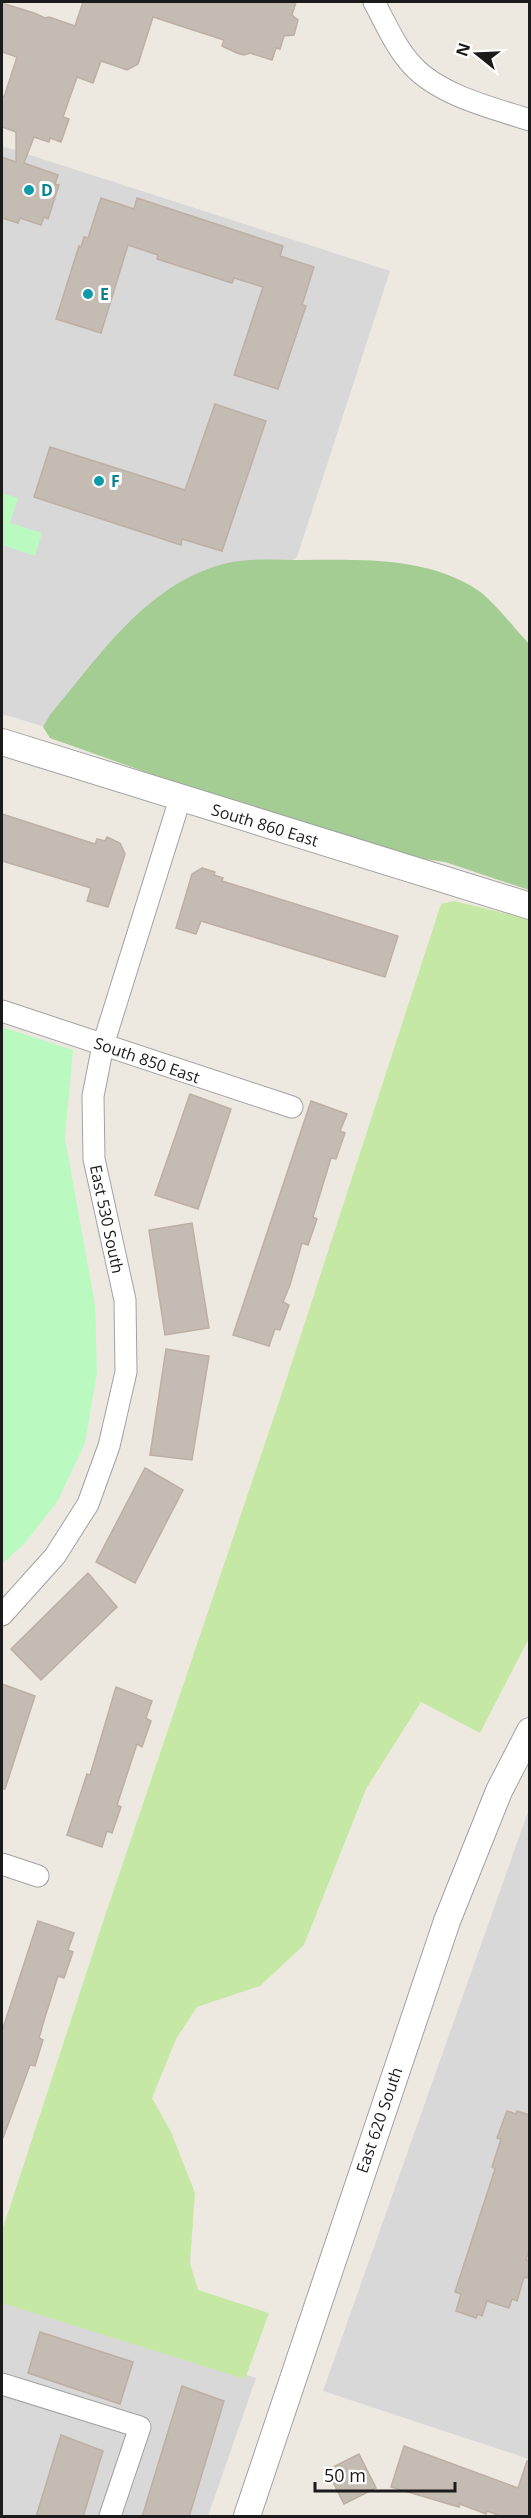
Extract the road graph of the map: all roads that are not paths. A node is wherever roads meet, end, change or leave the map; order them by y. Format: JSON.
{"nodes":[{"id":1,"x":374,"y":2,"type":"edge"},
{"id":2,"x":530,"y":120,"type":"edge"},
{"id":3,"x":2,"y":742,"type":"edge"},
{"id":4,"x":180,"y":798,"type":"junction"},
{"id":5,"x":530,"y":906,"type":"edge"},
{"id":6,"x":2,"y":1011,"type":"edge"},
{"id":7,"x":103,"y":1045,"type":"junction"},
{"id":8,"x":292,"y":1107,"type":"dead end"},
{"id":9,"x":2,"y":1615,"type":"edge"},
{"id":10,"x":530,"y":1731,"type":"edge"},
{"id":11,"x":2,"y":1864,"type":"edge"},
{"id":12,"x":38,"y":1876,"type":"dead end"},
{"id":13,"x":2,"y":2384,"type":"edge"},
{"id":14,"x":110,"y":2517,"type":"edge"},
{"id":15,"x":247,"y":2517,"type":"edge"}],
"edges":[{"from":1,"to":2,"type":"street"},
{"from":3,"to":4,"type":"street","name":"South 860 East"},
{"from":4,"to":5,"type":"street","name":"South 860 East"},
{"from":4,"to":7,"type":"street","name":"East 530 South"},
{"from":6,"to":7,"type":"street","name":"South 850 East"},
{"from":7,"to":8,"type":"street","name":"South 850 East"},
{"from":7,"to":9,"type":"street","name":"East 530 South"},
{"from":10,"to":15,"type":"street","name":"East 620 South"},
{"from":11,"to":12,"type":"street"},
{"from":13,"to":14,"type":"street"}]}
